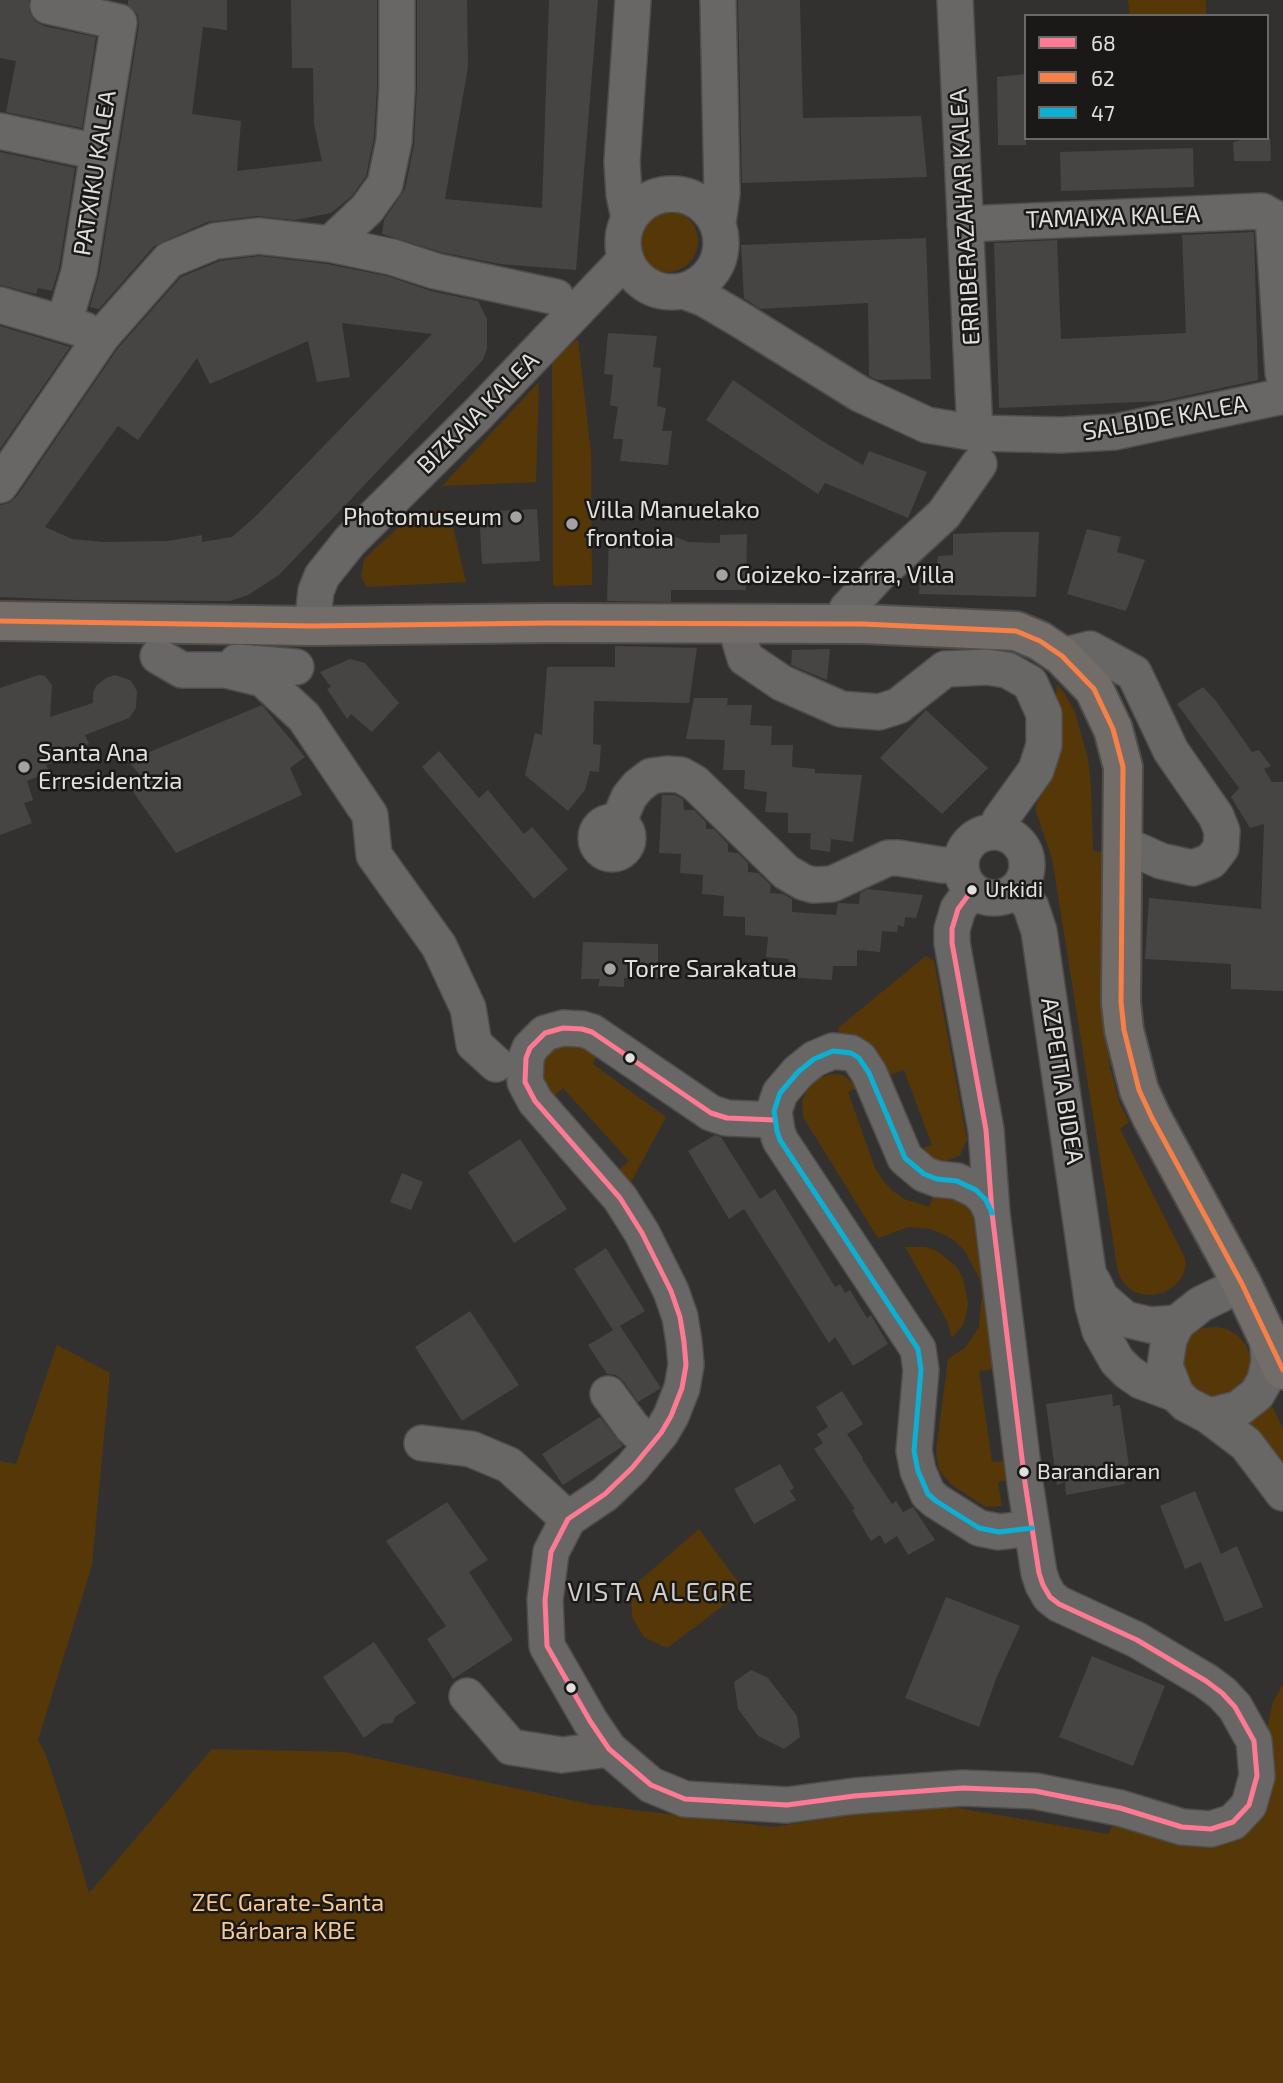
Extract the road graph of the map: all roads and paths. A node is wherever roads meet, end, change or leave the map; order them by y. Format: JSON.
{"nodes":[{"id":1,"x":49,"y":0,"type":"edge"},
{"id":2,"x":397,"y":0,"type":"edge"},
{"id":3,"x":634,"y":0,"type":"edge"},
{"id":4,"x":718,"y":0,"type":"edge"},
{"id":5,"x":955,"y":0,"type":"edge"},
{"id":6,"x":120,"y":13,"type":"edge"},
{"id":7,"x":0,"y":131,"type":"edge"},
{"id":8,"x":98,"y":152,"type":"junction"},
{"id":9,"x":629,"y":218,"type":"junction"},
{"id":10,"x":718,"y":223,"type":"junction"},
{"id":11,"x":965,"y":224,"type":"junction"},
{"id":12,"x":330,"y":244,"type":"junction"},
{"id":13,"x":717,"y":265,"type":"junction"},
{"id":14,"x":634,"y":271,"type":"junction"},
{"id":15,"x":684,"y":291,"type":"junction"},
{"id":16,"x":570,"y":301,"type":"junction"},
{"id":17,"x":0,"y":305,"type":"edge"},
{"id":18,"x":739,"y":319,"type":"junction"},
{"id":19,"x":64,"y":323,"type":"junction"},
{"id":20,"x":102,"y":335,"type":"junction"},
{"id":21,"x":1283,"y":373,"type":"edge"},
{"id":22,"x":1283,"y":396,"type":"edge"},
{"id":23,"x":977,"y":449,"type":"junction"},
{"id":24,"x":0,"y":485,"type":"edge"},
{"id":25,"x":847,"y":609,"type":"dead end"},
{"id":26,"x":0,"y":621,"type":"edge"},
{"id":27,"x":738,"y":625,"type":"junction"},
{"id":28,"x":312,"y":626,"type":"junction"},
{"id":29,"x":158,"y":639,"type":"junction"},
{"id":30,"x":1062,"y":656,"type":"junction"},
{"id":31,"x":296,"y":667,"type":"dead end"},
{"id":32,"x":618,"y":823,"type":"dead end"},
{"id":33,"x":995,"y":832,"type":"junction"},
{"id":34,"x":1123,"y":844,"type":"junction"},
{"id":35,"x":967,"y":877,"type":"junction"},
{"id":36,"x":1017,"y":889,"type":"junction"},
{"id":37,"x":496,"y":1064,"type":"dead end"},
{"id":38,"x":775,"y":1120,"type":"junction"},
{"id":39,"x":986,"y":1130,"type":"junction"},
{"id":40,"x":948,"y":1179,"type":"junction"},
{"id":41,"x":992,"y":1213,"type":"junction"},
{"id":42,"x":1091,"y":1278,"type":"junction"},
{"id":43,"x":1242,"y":1284,"type":"junction"},
{"id":44,"x":1177,"y":1323,"type":"junction"},
{"id":45,"x":1268,"y":1335,"type":"junction"},
{"id":46,"x":1283,"y":1370,"type":"edge"},
{"id":47,"x":608,"y":1394,"type":"dead end"},
{"id":48,"x":1176,"y":1394,"type":"junction"},
{"id":49,"x":1209,"y":1416,"type":"junction"},
{"id":50,"x":422,"y":1443,"type":"dead end"},
{"id":51,"x":652,"y":1445,"type":"junction"},
{"id":52,"x":1283,"y":1493,"type":"edge"},
{"id":53,"x":568,"y":1518,"type":"junction"},
{"id":54,"x":1032,"y":1528,"type":"junction"},
{"id":55,"x":467,"y":1696,"type":"dead end"},
{"id":56,"x":609,"y":1749,"type":"junction"}],
"edges":[{"from":1,"to":6,"type":"street"},
{"from":2,"to":12,"type":"street"},
{"from":3,"to":9,"type":"street"},
{"from":4,"to":10,"type":"street"},
{"from":5,"to":11,"type":"street","name":"ERRIBERAZAHAR KALEA"},
{"from":6,"to":8,"type":"street","name":"PATXIKU KALEA"},
{"from":7,"to":8,"type":"street"},
{"from":8,"to":19,"type":"street","name":"PATXIKU KALEA"},
{"from":9,"to":10,"type":"street"},
{"from":9,"to":14,"type":"street"},
{"from":10,"to":13,"type":"street"},
{"from":11,"to":21,"type":"street","name":"TAMAIXA KALEA"},
{"from":11,"to":23,"type":"street","name":"ERRIBERAZAHAR KALEA"},
{"from":12,"to":16,"type":"street"},
{"from":12,"to":20,"type":"street"},
{"from":13,"to":15,"type":"street"},
{"from":13,"to":18,"type":"street"},
{"from":14,"to":15,"type":"street"},
{"from":14,"to":16,"type":"street","name":"BIZKAIA KALEA"},
{"from":15,"to":18,"type":"street","name":"SALBIDE KALEA"},
{"from":16,"to":28,"type":"street","name":"BIZKAIA KALEA"},
{"from":17,"to":19,"type":"street"},
{"from":18,"to":23,"type":"street","name":"SALBIDE KALEA"},
{"from":19,"to":20,"type":"street"},
{"from":20,"to":24,"type":"street"},
{"from":22,"to":23,"type":"street","name":"SALBIDE KALEA"},
{"from":23,"to":25,"type":"street"},
{"from":26,"to":29,"type":"main road"},
{"from":27,"to":28,"type":"main road"},
{"from":27,"to":30,"type":"main road"},
{"from":27,"to":33,"type":"street"},
{"from":28,"to":29,"type":"main road"},
{"from":29,"to":31,"type":"street"},
{"from":29,"to":37,"type":"street"},
{"from":30,"to":34,"type":"main road"},
{"from":30,"to":34,"type":"street"},
{"from":32,"to":35,"type":"street"},
{"from":33,"to":35,"type":"street"},
{"from":33,"to":36,"type":"street"},
{"from":34,"to":43,"type":"main road"},
{"from":35,"to":36,"type":"street"},
{"from":35,"to":39,"type":"street"},
{"from":36,"to":42,"type":"street","name":"AZPEITIA BIDEA"},
{"from":38,"to":40,"type":"street"},
{"from":38,"to":51,"type":"street"},
{"from":38,"to":54,"type":"street"},
{"from":39,"to":40,"type":"street"},
{"from":39,"to":41,"type":"street"},
{"from":40,"to":41,"type":"street"},
{"from":41,"to":54,"type":"street"},
{"from":42,"to":44,"type":"street"},
{"from":42,"to":48,"type":"street","name":"AZPEITIA BIDEA"},
{"from":43,"to":44,"type":"street"},
{"from":43,"to":45,"type":"main road"},
{"from":44,"to":48,"type":"street"},
{"from":45,"to":46,"type":"main road"},
{"from":45,"to":49,"type":"street"},
{"from":47,"to":51,"type":"street"},
{"from":48,"to":49,"type":"street"},
{"from":49,"to":52,"type":"street"},
{"from":50,"to":53,"type":"street"},
{"from":51,"to":53,"type":"street"},
{"from":53,"to":56,"type":"street"},
{"from":54,"to":56,"type":"street"},
{"from":55,"to":56,"type":"street"}]}
